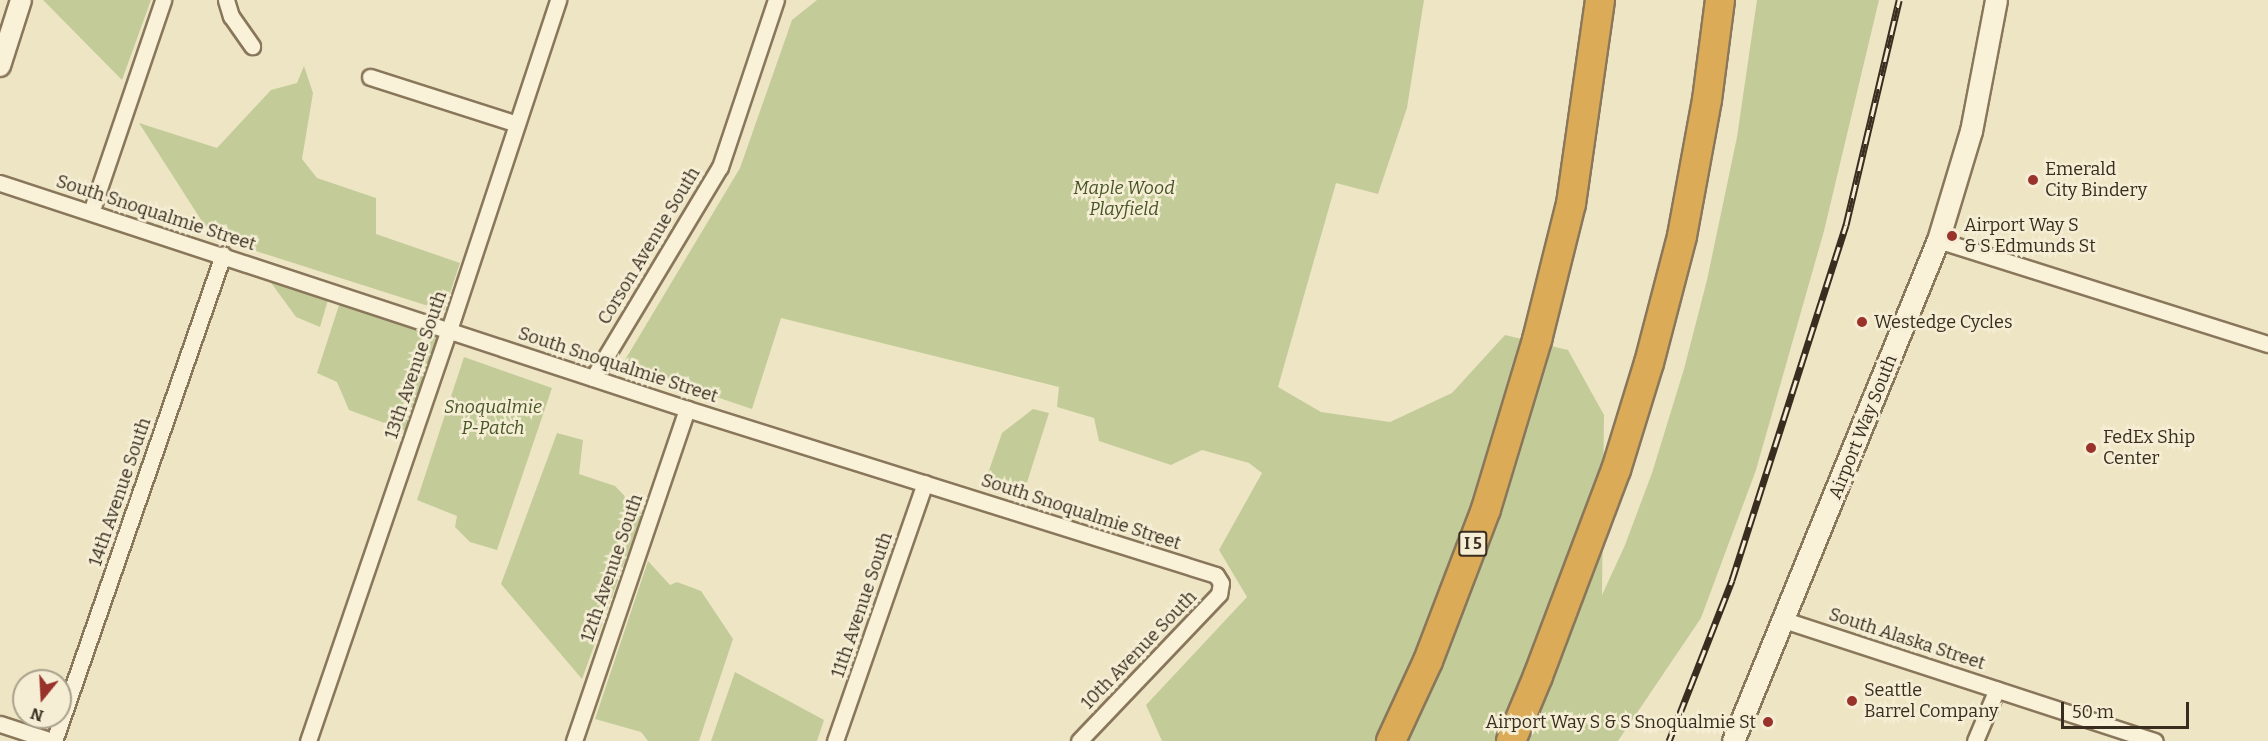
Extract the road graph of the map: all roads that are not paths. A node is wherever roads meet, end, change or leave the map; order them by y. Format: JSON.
{"nodes":[{"id":1,"x":21,"y":0,"type":"edge"},
{"id":2,"x":164,"y":0,"type":"edge"},
{"id":3,"x":226,"y":0,"type":"edge"},
{"id":4,"x":558,"y":0,"type":"edge"},
{"id":5,"x":776,"y":0,"type":"edge"},
{"id":6,"x":1600,"y":0,"type":"edge"},
{"id":7,"x":1720,"y":0,"type":"edge"},
{"id":8,"x":1995,"y":0,"type":"edge"},
{"id":9,"x":252,"y":46,"type":"dead end"},
{"id":10,"x":0,"y":66,"type":"edge"},
{"id":11,"x":370,"y":77,"type":"dead end"},
{"id":12,"x":517,"y":124,"type":"junction"},
{"id":13,"x":0,"y":183,"type":"edge"},
{"id":14,"x":92,"y":212,"type":"junction"},
{"id":15,"x":1938,"y":240,"type":"junction"},
{"id":16,"x":223,"y":255,"type":"junction"},
{"id":17,"x":449,"y":330,"type":"junction"},
{"id":18,"x":2268,"y":344,"type":"edge"},
{"id":19,"x":593,"y":378,"type":"junction"},
{"id":20,"x":687,"y":409,"type":"junction"},
{"id":21,"x":925,"y":483,"type":"junction"},
{"id":22,"x":1221,"y":583,"type":"joint"},
{"id":23,"x":1784,"y":620,"type":"junction"},
{"id":24,"x":1997,"y":689,"type":"junction"},
{"id":25,"x":0,"y":724,"type":"edge"},
{"id":26,"x":53,"y":741,"type":"edge"},
{"id":27,"x":308,"y":741,"type":"edge"},
{"id":28,"x":574,"y":741,"type":"edge"},
{"id":29,"x":835,"y":741,"type":"edge"},
{"id":30,"x":1079,"y":741,"type":"edge"},
{"id":31,"x":1391,"y":741,"type":"edge"},
{"id":32,"x":1511,"y":741,"type":"edge"},
{"id":33,"x":1733,"y":741,"type":"edge"},
{"id":34,"x":1975,"y":741,"type":"edge"},
{"id":35,"x":2155,"y":741,"type":"edge"}],
"edges":[{"from":1,"to":10,"type":"street"},
{"from":2,"to":14,"type":"street"},
{"from":3,"to":9,"type":"street"},
{"from":4,"to":12,"type":"street","name":"13th Avenue South"},
{"from":5,"to":19,"type":"street","name":"Corson Avenue South"},
{"from":6,"to":31,"type":"highway","number":"I 5"},
{"from":7,"to":32,"type":"highway"},
{"from":8,"to":15,"type":"main road","name":"Airport Way South"},
{"from":11,"to":12,"type":"street"},
{"from":12,"to":17,"type":"street","name":"13th Avenue South"},
{"from":13,"to":14,"type":"street","name":"South Snoqualmie Street"},
{"from":14,"to":16,"type":"street","name":"South Snoqualmie Street"},
{"from":15,"to":18,"type":"street"},
{"from":15,"to":23,"type":"main road","name":"Airport Way South"},
{"from":16,"to":17,"type":"street","name":"South Snoqualmie Street"},
{"from":16,"to":26,"type":"street","name":"14th Avenue South"},
{"from":17,"to":19,"type":"street","name":"South Snoqualmie Street"},
{"from":17,"to":27,"type":"street","name":"13th Avenue South"},
{"from":19,"to":20,"type":"street","name":"South Snoqualmie Street"},
{"from":20,"to":21,"type":"street","name":"South Snoqualmie Street"},
{"from":20,"to":28,"type":"street","name":"12th Avenue South"},
{"from":21,"to":22,"type":"street","name":"South Snoqualmie Street"},
{"from":21,"to":29,"type":"street","name":"11th Avenue South"},
{"from":22,"to":30,"type":"street","name":"10th Avenue South"},
{"from":23,"to":24,"type":"street","name":"South Alaska Street"},
{"from":23,"to":33,"type":"main road","name":"Airport Way South"},
{"from":24,"to":34,"type":"street"},
{"from":24,"to":35,"type":"street","name":"South Alaska Street"},
{"from":25,"to":26,"type":"street"}]}
